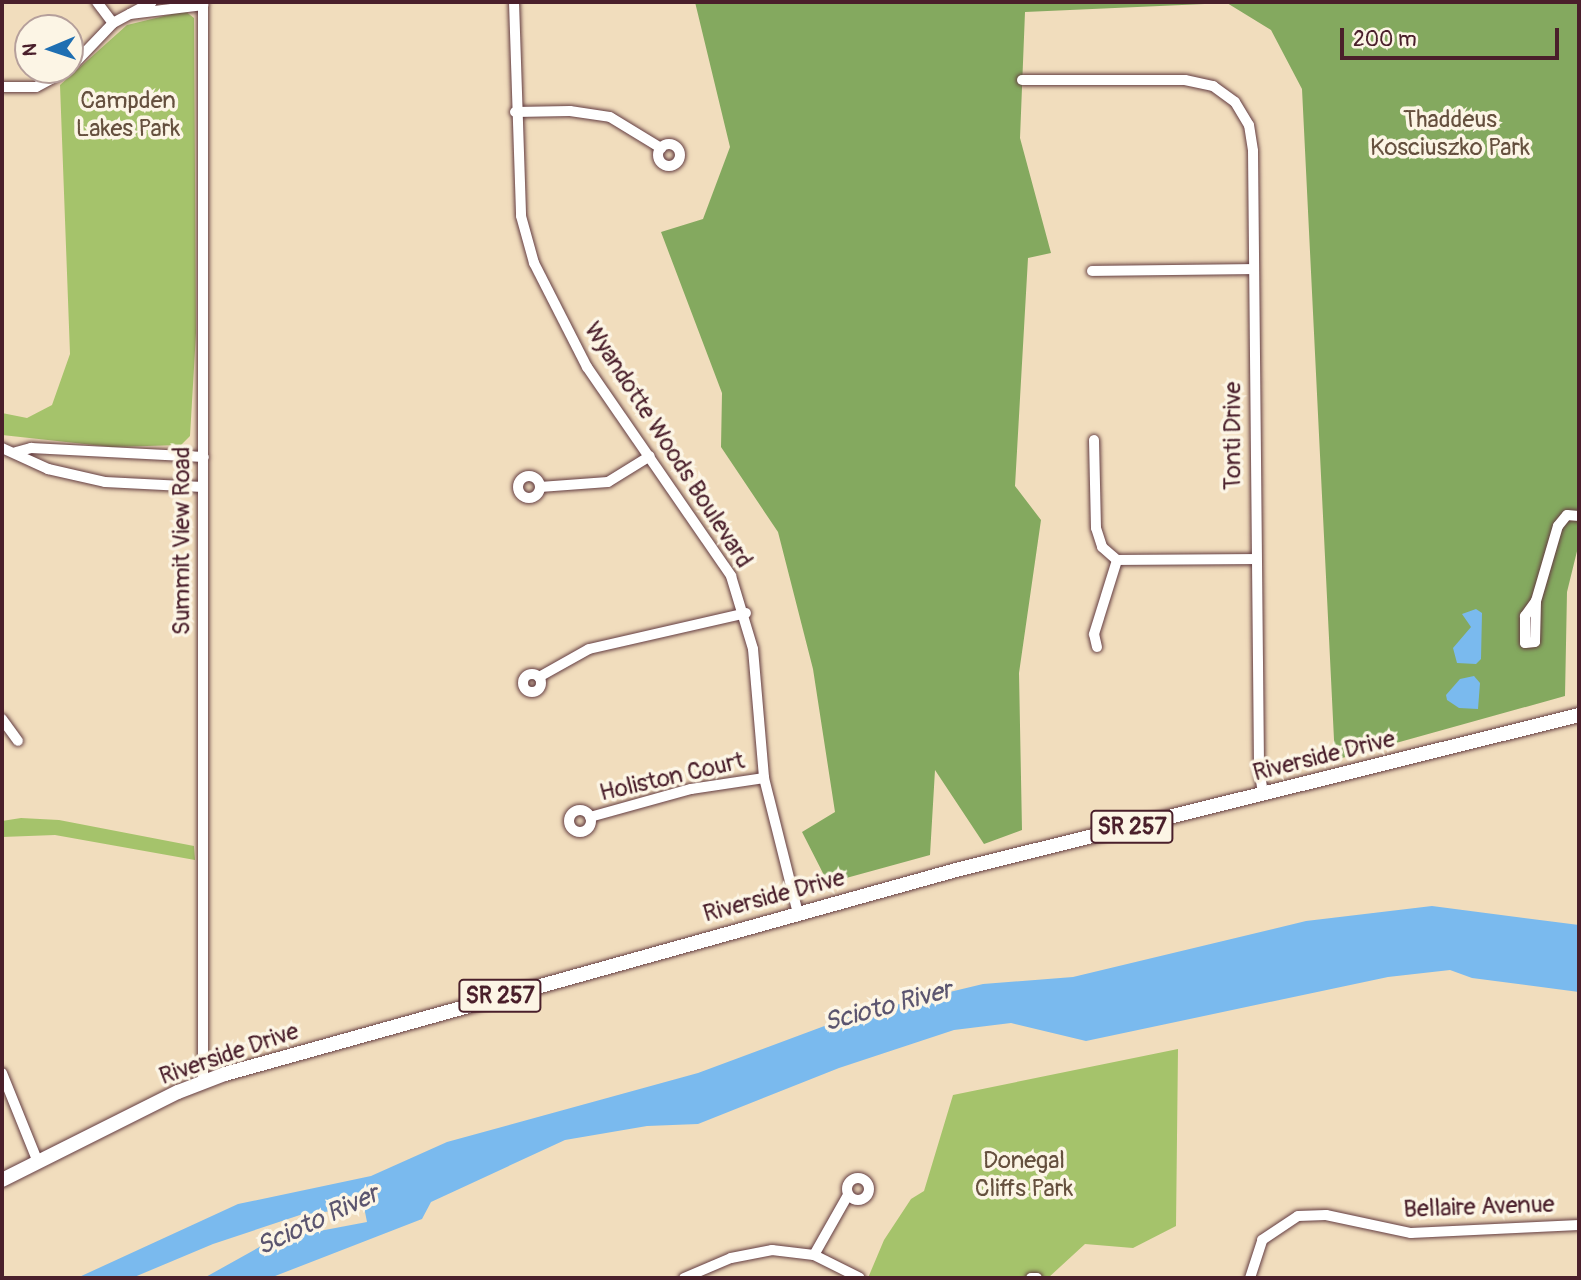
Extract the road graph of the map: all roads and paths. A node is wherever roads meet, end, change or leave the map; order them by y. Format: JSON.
{"nodes":[{"id":1,"x":97,"y":2,"type":"edge"},
{"id":2,"x":152,"y":2,"type":"edge"},
{"id":3,"x":514,"y":2,"type":"edge"},
{"id":4,"x":197,"y":3,"type":"edge"},
{"id":5,"x":130,"y":14,"type":"junction"},
{"id":6,"x":113,"y":23,"type":"junction"},
{"id":7,"x":84,"y":53,"type":"edge"},
{"id":8,"x":1023,"y":80,"type":"dead end"},
{"id":9,"x":40,"y":84,"type":"edge"},
{"id":10,"x":2,"y":88,"type":"edge"},
{"id":11,"x":515,"y":112,"type":"junction"},
{"id":12,"x":661,"y":148,"type":"dead end"},
{"id":13,"x":1253,"y":269,"type":"junction"},
{"id":14,"x":1092,"y":271,"type":"dead end"},
{"id":15,"x":1094,"y":440,"type":"dead end"},
{"id":16,"x":6,"y":451,"type":"edge"},
{"id":17,"x":650,"y":456,"type":"junction"},
{"id":18,"x":204,"y":457,"type":"junction"},
{"id":19,"x":203,"y":487,"type":"junction"},
{"id":20,"x":540,"y":488,"type":"dead end"},
{"id":21,"x":1579,"y":516,"type":"edge"},
{"id":22,"x":1255,"y":559,"type":"junction"},
{"id":23,"x":1117,"y":560,"type":"junction"},
{"id":24,"x":1536,"y":601,"type":"dead end"},
{"id":25,"x":746,"y":613,"type":"junction"},
{"id":26,"x":1097,"y":648,"type":"dead end"},
{"id":27,"x":539,"y":677,"type":"dead end"},
{"id":28,"x":1579,"y":715,"type":"edge"},
{"id":29,"x":2,"y":719,"type":"edge"},
{"id":30,"x":18,"y":741,"type":"dead end"},
{"id":31,"x":764,"y":778,"type":"junction"},
{"id":32,"x":1263,"y":794,"type":"junction"},
{"id":33,"x":590,"y":817,"type":"dead end"},
{"id":34,"x":798,"y":913,"type":"junction"},
{"id":35,"x":2,"y":1073,"type":"edge"},
{"id":36,"x":203,"y":1081,"type":"junction"},
{"id":37,"x":38,"y":1162,"type":"junction"},
{"id":38,"x":2,"y":1180,"type":"edge"},
{"id":39,"x":848,"y":1195,"type":"dead end"},
{"id":40,"x":1579,"y":1225,"type":"edge"},
{"id":41,"x":814,"y":1255,"type":"junction"},
{"id":42,"x":684,"y":1278,"type":"edge"},
{"id":43,"x":860,"y":1278,"type":"edge"},
{"id":44,"x":1031,"y":1278,"type":"edge"},
{"id":45,"x":1037,"y":1278,"type":"edge"},
{"id":46,"x":1250,"y":1278,"type":"edge"}],
"edges":[{"from":1,"to":6,"type":"street"},
{"from":2,"to":5,"type":"street"},
{"from":3,"to":11,"type":"street","name":"Wyandotte Woods Boulevard"},
{"from":4,"to":5,"type":"street"},
{"from":4,"to":18,"type":"street","name":"Summit View Road"},
{"from":5,"to":6,"type":"street"},
{"from":6,"to":7,"type":"street"},
{"from":8,"to":13,"type":"street","name":"Tonti Drive"},
{"from":9,"to":10,"type":"street"},
{"from":11,"to":12,"type":"street"},
{"from":11,"to":17,"type":"street","name":"Wyandotte Woods Boulevard"},
{"from":13,"to":14,"type":"street"},
{"from":13,"to":22,"type":"street","name":"Tonti Drive"},
{"from":15,"to":23,"type":"street"},
{"from":16,"to":18,"type":"street"},
{"from":16,"to":19,"type":"street"},
{"from":17,"to":20,"type":"street"},
{"from":17,"to":25,"type":"street","name":"Wyandotte Woods Boulevard"},
{"from":18,"to":19,"type":"street","name":"Summit View Road"},
{"from":19,"to":36,"type":"street","name":"Summit View Road"},
{"from":21,"to":24,"type":"street"},
{"from":22,"to":23,"type":"street"},
{"from":22,"to":32,"type":"street","name":"Tonti Drive"},
{"from":23,"to":26,"type":"street"},
{"from":25,"to":27,"type":"street"},
{"from":25,"to":31,"type":"street","name":"Wyandotte Woods Boulevard"},
{"from":28,"to":32,"type":"main road","name":"Riverside Drive","number":"SR 257"},
{"from":29,"to":30,"type":"street"},
{"from":31,"to":33,"type":"street","name":"Holiston Court"},
{"from":31,"to":34,"type":"street","name":"Wyandotte Woods Boulevard"},
{"from":32,"to":34,"type":"main road","name":"Riverside Drive","number":"SR 257"},
{"from":34,"to":36,"type":"main road","name":"Riverside Drive","number":"SR 257"},
{"from":35,"to":37,"type":"street"},
{"from":36,"to":37,"type":"main road","name":"Riverside Drive","number":"SR 257"},
{"from":37,"to":38,"type":"main road","name":"Riverside Drive","number":"SR 257"},
{"from":39,"to":41,"type":"street"},
{"from":40,"to":46,"type":"street","name":"Bellaire Avenue"},
{"from":41,"to":42,"type":"street"},
{"from":41,"to":43,"type":"street"},
{"from":44,"to":45,"type":"street"}]}
